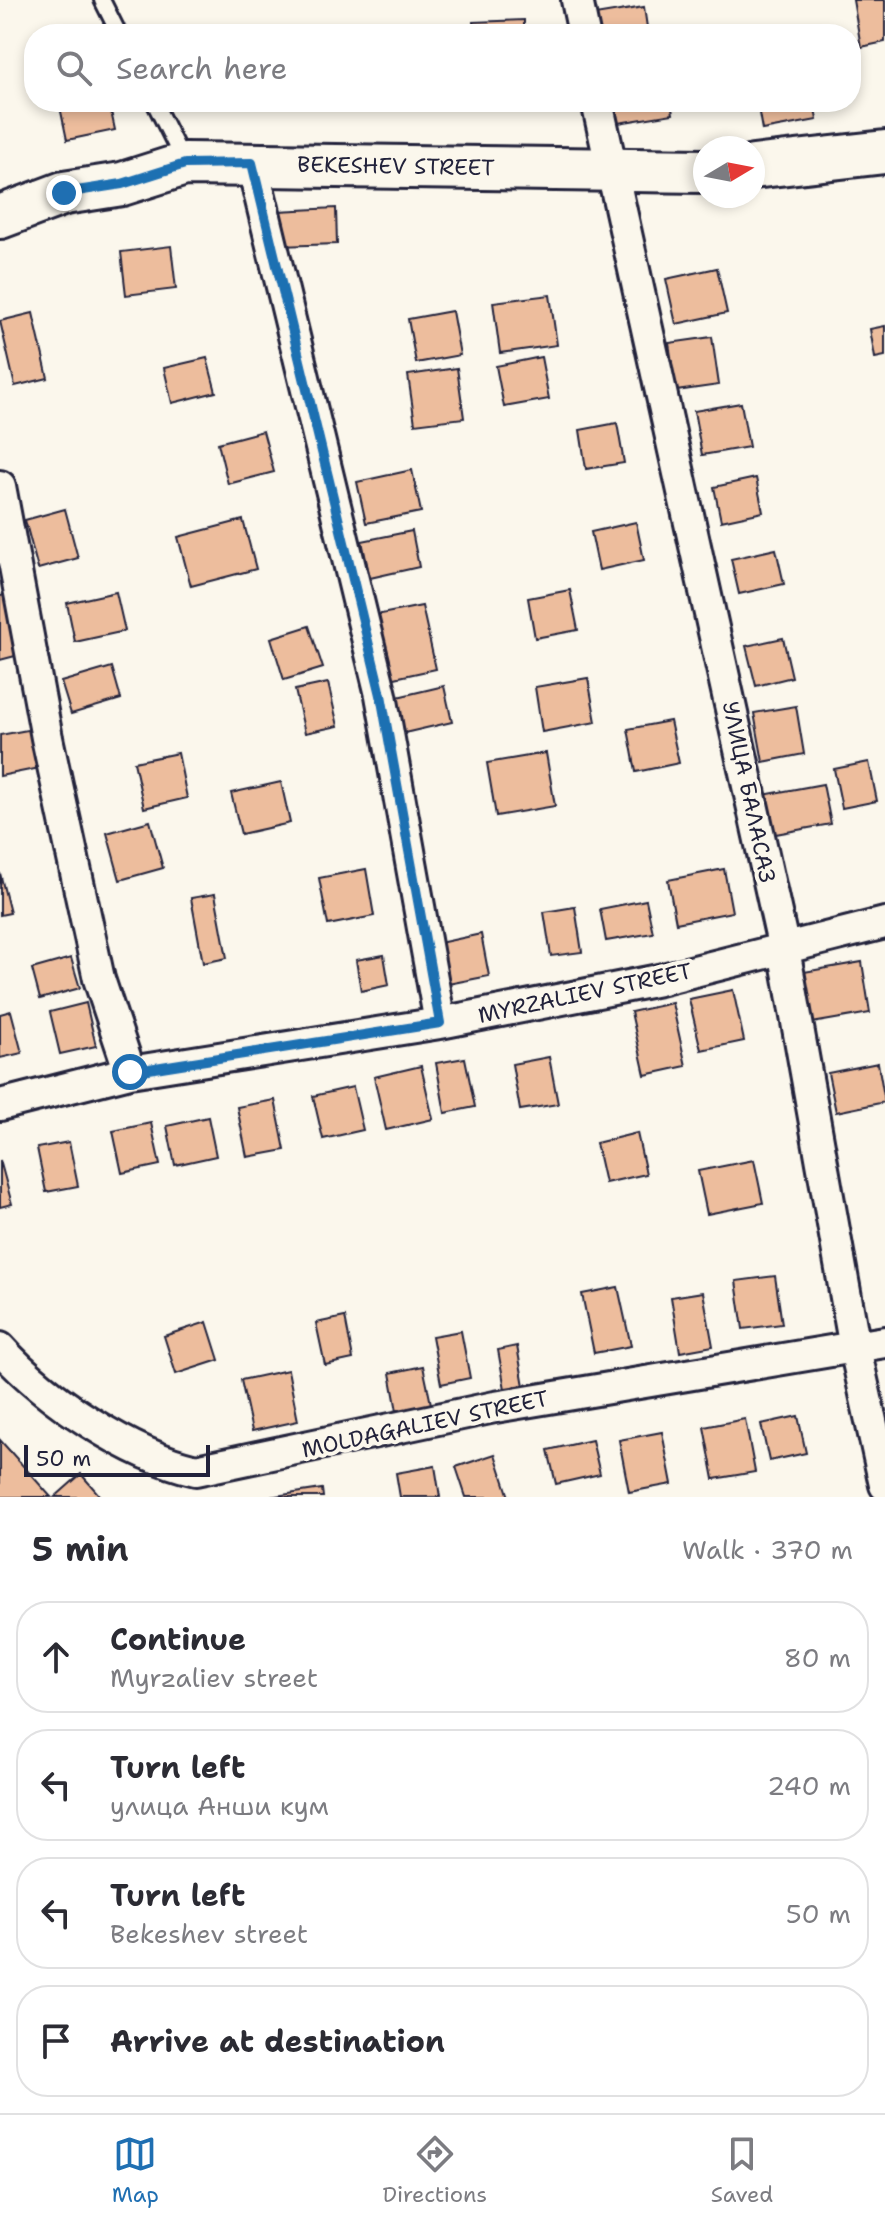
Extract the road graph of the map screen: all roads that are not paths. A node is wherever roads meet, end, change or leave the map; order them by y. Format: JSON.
{"nodes":[{"id":1,"x":102,"y":0,"type":"edge"},
{"id":2,"x":577,"y":0,"type":"edge"},
{"id":3,"x":114,"y":24,"type":"edge"},
{"id":4,"x":582,"y":24,"type":"edge"},
{"id":5,"x":159,"y":112,"type":"edge"},
{"id":6,"x":599,"y":112,"type":"edge"},
{"id":7,"x":885,"y":152,"type":"edge"},
{"id":8,"x":252,"y":163,"type":"junction"},
{"id":9,"x":185,"y":164,"type":"junction"},
{"id":10,"x":765,"y":166,"type":"edge"},
{"id":11,"x":693,"y":171,"type":"edge"},
{"id":12,"x":611,"y":172,"type":"junction"},
{"id":13,"x":0,"y":217,"type":"edge"},
{"id":14,"x":0,"y":486,"type":"edge"},
{"id":15,"x":7,"y":552,"type":"edge"},
{"id":16,"x":885,"y":923,"type":"edge"},
{"id":17,"x":784,"y":949,"type":"junction"},
{"id":18,"x":440,"y":1023,"type":"junction"},
{"id":19,"x":130,"y":1072,"type":"junction"},
{"id":20,"x":0,"y":1105,"type":"edge"},
{"id":21,"x":885,"y":1342,"type":"edge"},
{"id":22,"x":0,"y":1348,"type":"edge"},
{"id":23,"x":855,"y":1348,"type":"junction"},
{"id":24,"x":885,"y":1485,"type":"edge"}],
"edges":[{"from":1,"to":3,"type":"lane"},
{"from":2,"to":4,"type":"street"},
{"from":5,"to":9,"type":"lane"},
{"from":6,"to":12,"type":"street","name":"УЛИЦА БАЛАСАЗ"},
{"from":7,"to":10,"type":"main road"},
{"from":8,"to":9,"type":"main road","name":"BEKESHEV STREET"},
{"from":8,"to":12,"type":"main road","name":"BEKESHEV STREET"},
{"from":8,"to":18,"type":"street"},
{"from":9,"to":13,"type":"main road","name":"BEKESHEV STREET"},
{"from":11,"to":12,"type":"main road","name":"BEKESHEV STREET"},
{"from":12,"to":17,"type":"street","name":"УЛИЦА БАЛАСАЗ"},
{"from":14,"to":15,"type":"street"},
{"from":15,"to":19,"type":"street"},
{"from":16,"to":17,"type":"street","name":"MYRZALIEV STREET"},
{"from":17,"to":18,"type":"street","name":"MYRZALIEV STREET"},
{"from":17,"to":23,"type":"street","name":"УЛИЦА БАЛАСАЗ"},
{"from":18,"to":19,"type":"street","name":"MYRZALIEV STREET"},
{"from":19,"to":20,"type":"street","name":"MYRZALIEV STREET"},
{"from":21,"to":23,"type":"street","name":"MOLDAGALIEV STREET"},
{"from":22,"to":23,"type":"street","name":"MOLDAGALIEV STREET"},
{"from":23,"to":24,"type":"street","name":"УЛИЦА БАЛАСАЗ"}]}
